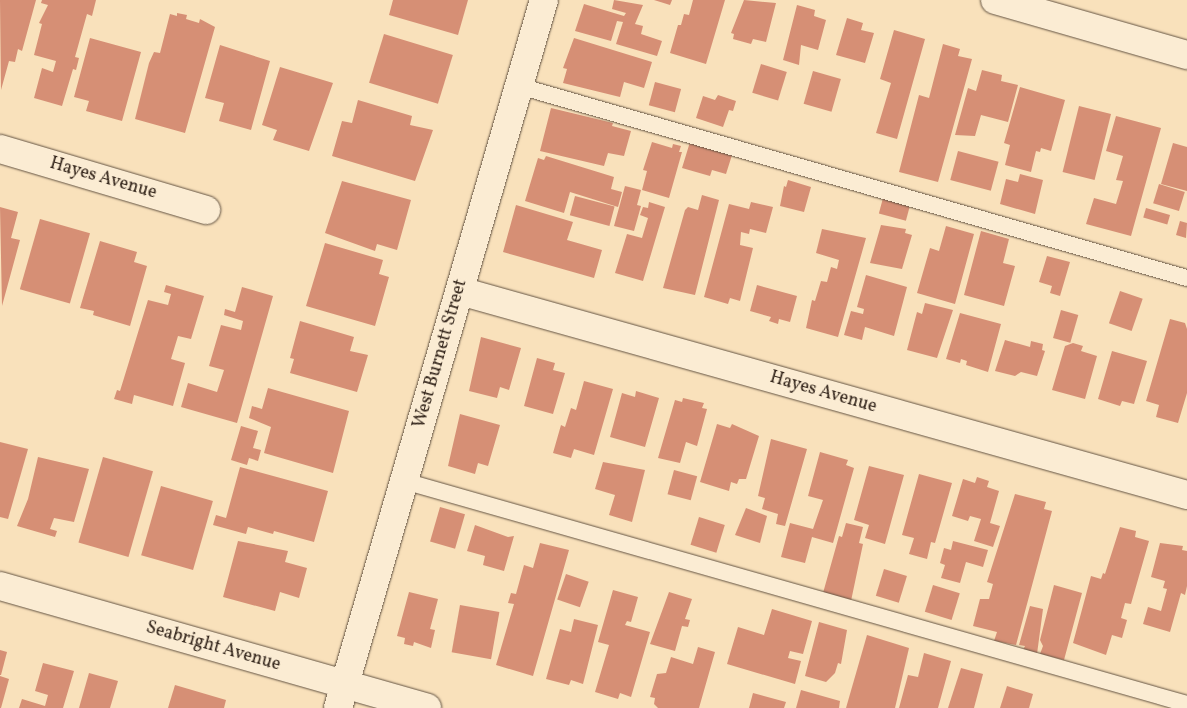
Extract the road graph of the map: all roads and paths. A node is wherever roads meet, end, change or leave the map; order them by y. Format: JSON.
{"nodes":[{"id":1,"x":544,"y":0,"type":"edge"},
{"id":2,"x":996,"y":0,"type":"edge"},
{"id":3,"x":1187,"y":55,"type":"edge"},
{"id":4,"x":519,"y":86,"type":"junction"},
{"id":5,"x":0,"y":149,"type":"edge"},
{"id":6,"x":206,"y":210,"type":"dead end"},
{"id":7,"x":1187,"y":278,"type":"edge"},
{"id":8,"x":460,"y":290,"type":"junction"},
{"id":9,"x":404,"y":481,"type":"junction"},
{"id":10,"x":1187,"y":495,"type":"edge"},
{"id":11,"x":0,"y":586,"type":"edge"},
{"id":12,"x":342,"y":696,"type":"edge"},
{"id":13,"x":1187,"y":704,"type":"edge"},
{"id":14,"x":427,"y":708,"type":"edge"}],
"edges":[{"from":1,"to":4,"type":"street","name":"West Burnett Street"},
{"from":2,"to":3,"type":"street"},
{"from":4,"to":7,"type":"lane"},
{"from":4,"to":8,"type":"street","name":"West Burnett Street"},
{"from":5,"to":6,"type":"street","name":"Hayes Avenue"},
{"from":8,"to":9,"type":"street","name":"West Burnett Street"},
{"from":8,"to":10,"type":"street","name":"Hayes Avenue"},
{"from":9,"to":12,"type":"street","name":"West Burnett Street"},
{"from":9,"to":13,"type":"lane"},
{"from":11,"to":12,"type":"street","name":"Seabright Avenue"},
{"from":12,"to":14,"type":"street","name":"Seabright Avenue"}]}
